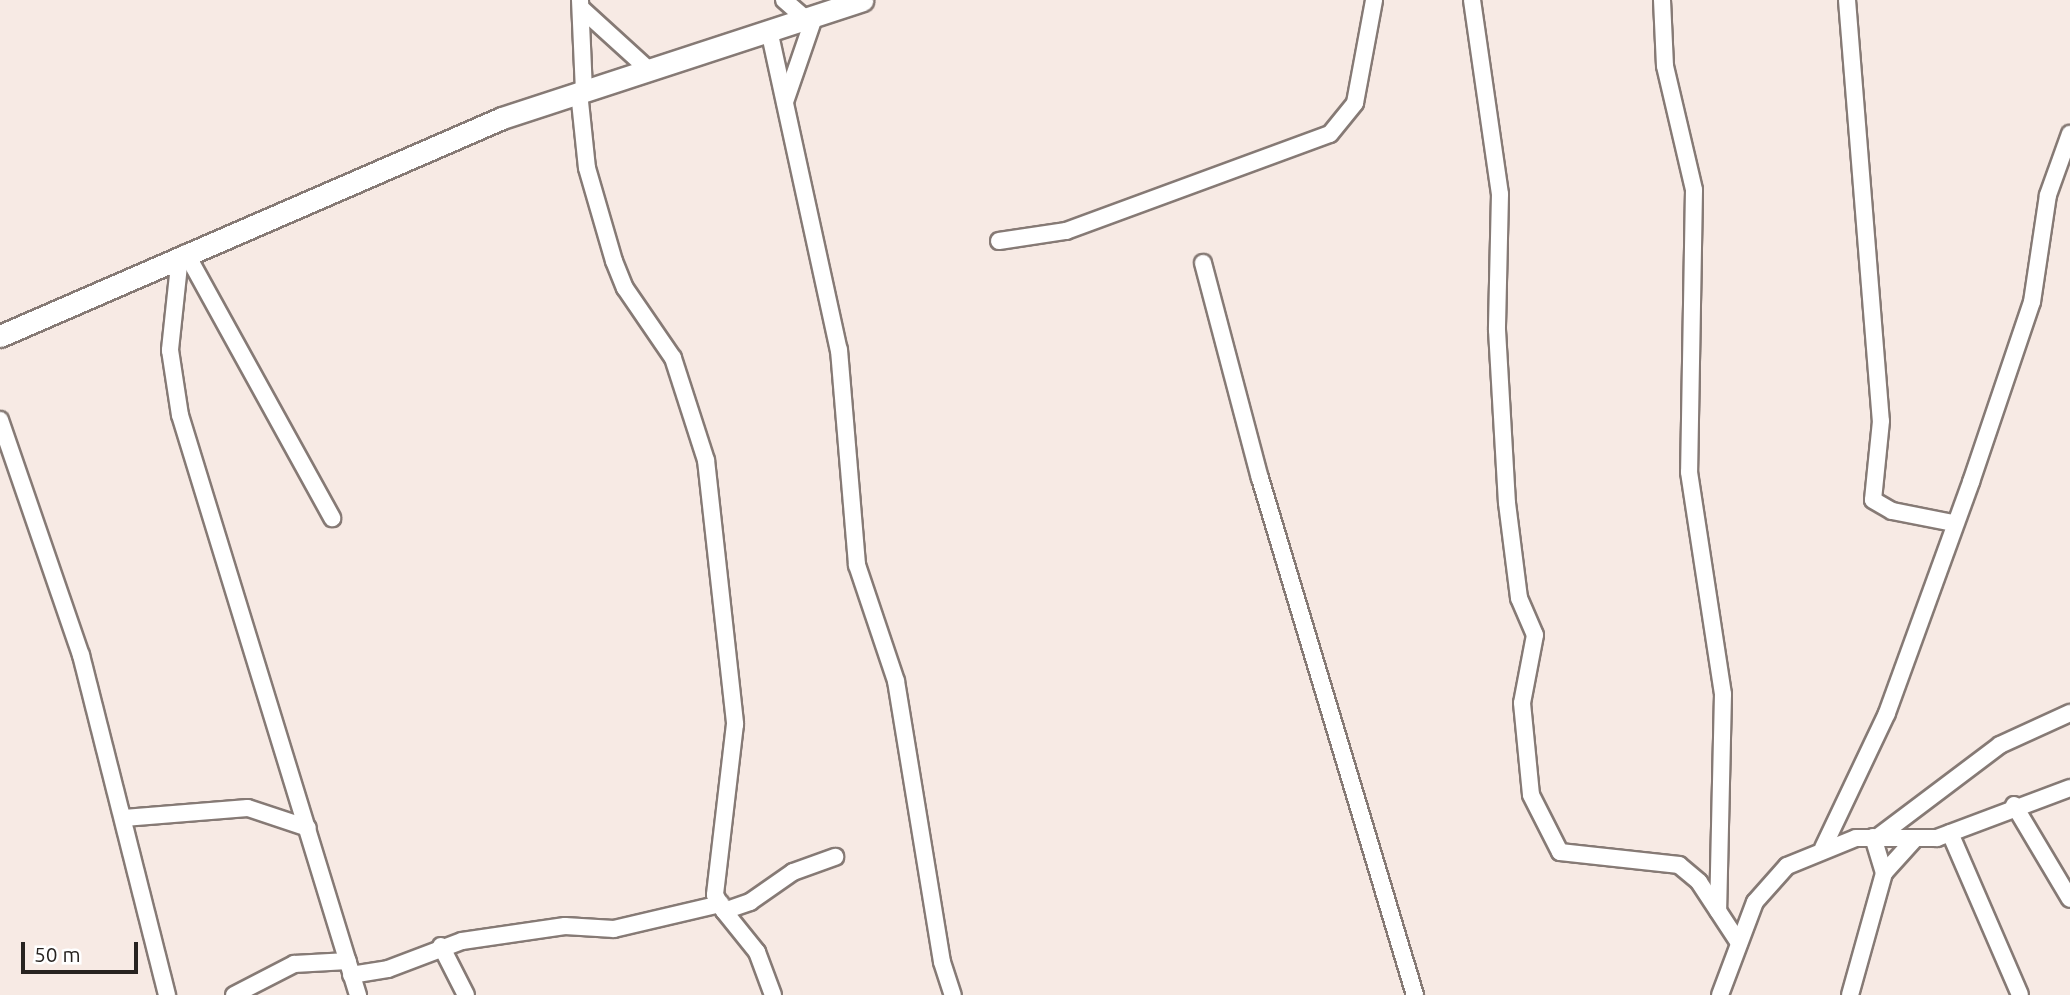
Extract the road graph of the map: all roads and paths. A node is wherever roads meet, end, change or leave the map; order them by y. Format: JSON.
{"nodes":[{"id":1,"x":784,"y":0,"type":"edge"},
{"id":2,"x":862,"y":0,"type":"edge"},
{"id":3,"x":1374,"y":0,"type":"edge"},
{"id":4,"x":1472,"y":0,"type":"edge"},
{"id":5,"x":1662,"y":0,"type":"edge"},
{"id":6,"x":1847,"y":0,"type":"edge"},
{"id":7,"x":582,"y":5,"type":"edge"},
{"id":8,"x":810,"y":17,"type":"junction"},
{"id":9,"x":769,"y":30,"type":"junction"},
{"id":10,"x":649,"y":70,"type":"junction"},
{"id":11,"x":582,"y":91,"type":"junction"},
{"id":12,"x":785,"y":102,"type":"junction"},
{"id":13,"x":2070,"y":134,"type":"edge"},
{"id":14,"x":999,"y":240,"type":"dead end"},
{"id":15,"x":183,"y":254,"type":"junction"},
{"id":16,"x":1203,"y":263,"type":"dead end"},
{"id":17,"x":0,"y":336,"type":"edge"},
{"id":18,"x":0,"y":420,"type":"edge"},
{"id":19,"x":332,"y":518,"type":"dead end"},
{"id":20,"x":1953,"y":523,"type":"junction"},
{"id":21,"x":2070,"y":713,"type":"edge"},
{"id":22,"x":2070,"y":788,"type":"edge"},
{"id":23,"x":2014,"y":806,"type":"junction"},
{"id":24,"x":124,"y":818,"type":"junction"},
{"id":25,"x":1898,"y":821,"type":"junction"},
{"id":26,"x":308,"y":828,"type":"junction"},
{"id":27,"x":1950,"y":833,"type":"junction"},
{"id":28,"x":1875,"y":837,"type":"junction"},
{"id":29,"x":1895,"y":838,"type":"junction"},
{"id":30,"x":1914,"y":840,"type":"junction"},
{"id":31,"x":1824,"y":848,"type":"junction"},
{"id":32,"x":835,"y":857,"type":"dead end"},
{"id":33,"x":1884,"y":873,"type":"junction"},
{"id":34,"x":2070,"y":899,"type":"edge"},
{"id":35,"x":723,"y":907,"type":"junction"},
{"id":36,"x":1718,"y":911,"type":"junction"},
{"id":37,"x":1739,"y":943,"type":"junction"},
{"id":38,"x":442,"y":946,"type":"junction"},
{"id":39,"x":349,"y":968,"type":"junction"},
{"id":40,"x":167,"y":995,"type":"edge"},
{"id":41,"x":234,"y":995,"type":"edge"},
{"id":42,"x":358,"y":995,"type":"edge"},
{"id":43,"x":466,"y":995,"type":"edge"},
{"id":44,"x":773,"y":995,"type":"edge"},
{"id":45,"x":953,"y":995,"type":"edge"},
{"id":46,"x":1415,"y":995,"type":"edge"},
{"id":47,"x":1720,"y":995,"type":"edge"},
{"id":48,"x":1850,"y":995,"type":"edge"},
{"id":49,"x":2020,"y":995,"type":"edge"}],
"edges":[{"from":1,"to":8,"type":"street"},
{"from":2,"to":8,"type":"main road"},
{"from":3,"to":14,"type":"street"},
{"from":4,"to":36,"type":"street"},
{"from":5,"to":36,"type":"street"},
{"from":6,"to":20,"type":"street"},
{"from":7,"to":10,"type":"street"},
{"from":7,"to":11,"type":"street"},
{"from":8,"to":9,"type":"main road"},
{"from":8,"to":12,"type":"street"},
{"from":9,"to":10,"type":"main road"},
{"from":9,"to":12,"type":"street"},
{"from":10,"to":11,"type":"main road"},
{"from":11,"to":15,"type":"main road"},
{"from":11,"to":35,"type":"street"},
{"from":12,"to":45,"type":"street"},
{"from":13,"to":20,"type":"street"},
{"from":15,"to":17,"type":"main road"},
{"from":15,"to":19,"type":"street"},
{"from":15,"to":26,"type":"street"},
{"from":16,"to":46,"type":"street"},
{"from":18,"to":24,"type":"street"},
{"from":20,"to":31,"type":"street"},
{"from":21,"to":25,"type":"street"},
{"from":22,"to":23,"type":"street"},
{"from":23,"to":27,"type":"street"},
{"from":23,"to":34,"type":"street"},
{"from":24,"to":26,"type":"street"},
{"from":24,"to":40,"type":"street"},
{"from":25,"to":28,"type":"street"},
{"from":25,"to":29,"type":"street"},
{"from":26,"to":39,"type":"street"},
{"from":27,"to":30,"type":"street"},
{"from":27,"to":49,"type":"street"},
{"from":28,"to":29,"type":"street"},
{"from":28,"to":31,"type":"street"},
{"from":28,"to":33,"type":"street"},
{"from":29,"to":30,"type":"street"},
{"from":30,"to":33,"type":"street"},
{"from":31,"to":37,"type":"street"},
{"from":32,"to":35,"type":"street"},
{"from":33,"to":48,"type":"street"},
{"from":35,"to":38,"type":"street"},
{"from":35,"to":44,"type":"street"},
{"from":36,"to":37,"type":"street"},
{"from":37,"to":47,"type":"street"},
{"from":38,"to":39,"type":"street"},
{"from":38,"to":43,"type":"street"},
{"from":39,"to":41,"type":"street"},
{"from":39,"to":42,"type":"street"}]}
